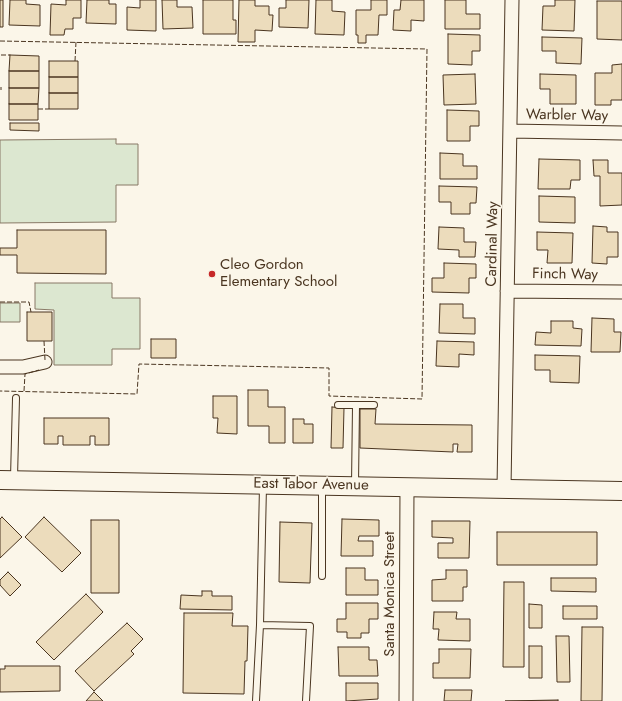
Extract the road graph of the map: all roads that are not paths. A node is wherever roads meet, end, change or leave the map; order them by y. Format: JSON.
{"nodes":[{"id":1,"x":512,"y":0,"type":"edge"},
{"id":2,"x":511,"y":131,"type":"junction"},
{"id":3,"x":622,"y":133,"type":"edge"},
{"id":4,"x":508,"y":291,"type":"junction"},
{"id":5,"x":622,"y":292,"type":"edge"},
{"id":6,"x":45,"y":362,"type":"dead end"},
{"id":7,"x":0,"y":366,"type":"edge"},
{"id":8,"x":16,"y":398,"type":"dead end"},
{"id":9,"x":338,"y":405,"type":"dead end"},
{"id":10,"x":374,"y":405,"type":"dead end"},
{"id":11,"x":356,"y":406,"type":"junction"},
{"id":12,"x":7,"y":480,"type":"edge"},
{"id":13,"x":263,"y":485,"type":"junction"},
{"id":14,"x":322,"y":486,"type":"junction"},
{"id":15,"x":355,"y":486,"type":"junction"},
{"id":16,"x":407,"y":487,"type":"junction"},
{"id":17,"x":504,"y":488,"type":"junction"},
{"id":18,"x":622,"y":491,"type":"edge"},
{"id":19,"x":322,"y":576,"type":"dead end"},
{"id":20,"x":260,"y":625,"type":"junction"},
{"id":21,"x":256,"y":701,"type":"edge"},
{"id":22,"x":306,"y":701,"type":"edge"},
{"id":23,"x":406,"y":701,"type":"edge"}],
"edges":[{"from":1,"to":2,"type":"street","name":"Cardinal Way"},
{"from":2,"to":3,"type":"street","name":"Warbler Way"},
{"from":2,"to":4,"type":"street","name":"Cardinal Way"},
{"from":4,"to":5,"type":"street","name":"Finch Way"},
{"from":4,"to":17,"type":"street","name":"Cardinal Way"},
{"from":6,"to":7,"type":"street"},
{"from":8,"to":12,"type":"lane"},
{"from":9,"to":11,"type":"lane"},
{"from":10,"to":11,"type":"lane"},
{"from":11,"to":15,"type":"lane"},
{"from":12,"to":13,"type":"main road","name":"East Tabor Avenue"},
{"from":13,"to":14,"type":"main road","name":"East Tabor Avenue"},
{"from":13,"to":20,"type":"lane"},
{"from":14,"to":15,"type":"main road","name":"East Tabor Avenue"},
{"from":14,"to":19,"type":"lane"},
{"from":15,"to":16,"type":"main road","name":"East Tabor Avenue"},
{"from":16,"to":17,"type":"main road","name":"East Tabor Avenue"},
{"from":16,"to":23,"type":"street","name":"Santa Monica Street"},
{"from":17,"to":18,"type":"main road","name":"East Tabor Avenue"},
{"from":20,"to":21,"type":"lane"},
{"from":20,"to":22,"type":"lane"}]}
